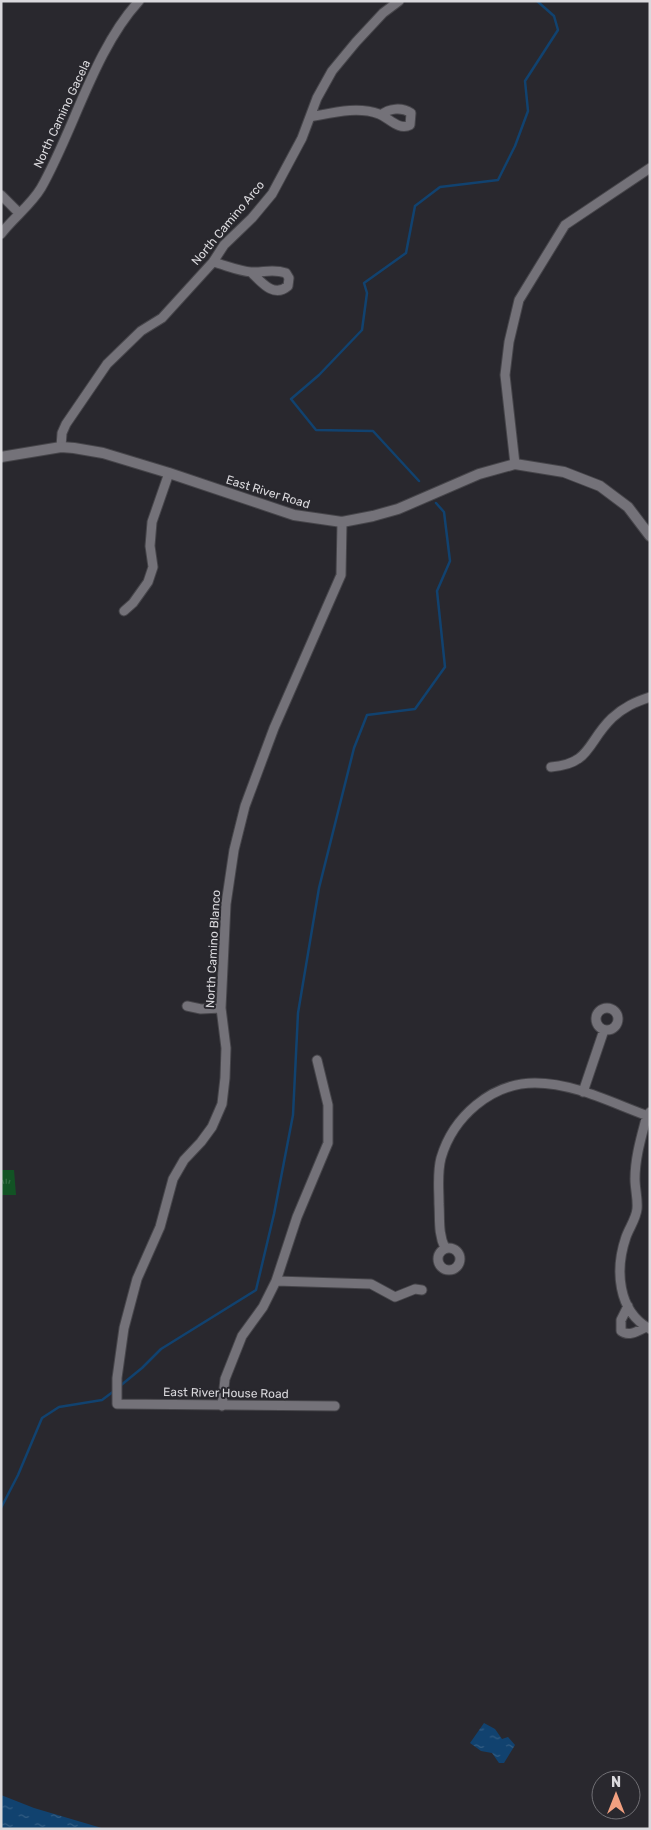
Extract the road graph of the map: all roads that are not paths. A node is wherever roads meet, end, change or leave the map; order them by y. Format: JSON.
{"nodes":[{"id":1,"x":139,"y":1,"type":"edge"},
{"id":2,"x":399,"y":1,"type":"edge"},
{"id":3,"x":381,"y":115,"type":"dead end"},
{"id":4,"x":310,"y":117,"type":"junction"},
{"id":5,"x":650,"y":168,"type":"edge"},
{"id":6,"x":1,"y":195,"type":"edge"},
{"id":7,"x":20,"y":213,"type":"junction"},
{"id":8,"x":1,"y":234,"type":"edge"},
{"id":9,"x":213,"y":262,"type":"junction"},
{"id":10,"x":252,"y":273,"type":"dead end"},
{"id":11,"x":61,"y":447,"type":"junction"},
{"id":12,"x":1,"y":457,"type":"edge"},
{"id":13,"x":515,"y":464,"type":"junction"},
{"id":14,"x":169,"y":473,"type":"junction"},
{"id":15,"x":342,"y":522,"type":"junction"},
{"id":16,"x":650,"y":536,"type":"edge"},
{"id":17,"x":124,"y":611,"type":"dead end"},
{"id":18,"x":650,"y":697,"type":"edge"},
{"id":19,"x":551,"y":767,"type":"dead end"},
{"id":20,"x":187,"y":1006,"type":"dead end"},
{"id":21,"x":221,"y":1008,"type":"junction"},
{"id":22,"x":604,"y":1030,"type":"dead end"},
{"id":23,"x":316,"y":1060,"type":"dead end"},
{"id":24,"x":583,"y":1092,"type":"junction"},
{"id":25,"x":649,"y":1114,"type":"edge"},
{"id":26,"x":445,"y":1248,"type":"dead end"},
{"id":27,"x":276,"y":1281,"type":"junction"},
{"id":28,"x":422,"y":1290,"type":"dead end"},
{"id":29,"x":628,"y":1306,"type":"junction"},
{"id":30,"x":648,"y":1328,"type":"edge"},
{"id":31,"x":117,"y":1404,"type":"joint"},
{"id":32,"x":222,"y":1406,"type":"junction"},
{"id":33,"x":335,"y":1406,"type":"dead end"}],
"edges":[{"from":1,"to":7,"type":"street","name":"North Camino Gacela"},
{"from":2,"to":4,"type":"street","name":"North Camino Arco"},
{"from":3,"to":4,"type":"street"},
{"from":4,"to":9,"type":"street","name":"North Camino Arco"},
{"from":5,"to":13,"type":"street"},
{"from":6,"to":7,"type":"street"},
{"from":7,"to":8,"type":"street","name":"North Camino Gacela"},
{"from":9,"to":10,"type":"street"},
{"from":9,"to":11,"type":"street","name":"North Camino Arco"},
{"from":11,"to":12,"type":"street","name":"East River Road"},
{"from":11,"to":14,"type":"street","name":"East River Road"},
{"from":13,"to":15,"type":"street","name":"East River Road"},
{"from":13,"to":16,"type":"street","name":"East River Road"},
{"from":14,"to":15,"type":"street","name":"East River Road"},
{"from":14,"to":17,"type":"street"},
{"from":15,"to":21,"type":"street","name":"North Camino Blanco"},
{"from":18,"to":19,"type":"street"},
{"from":20,"to":21,"type":"street"},
{"from":21,"to":31,"type":"street","name":"North Camino Blanco"},
{"from":22,"to":24,"type":"street"},
{"from":23,"to":27,"type":"street"},
{"from":24,"to":25,"type":"street"},
{"from":24,"to":26,"type":"street"},
{"from":25,"to":29,"type":"street"},
{"from":27,"to":28,"type":"street"},
{"from":27,"to":32,"type":"street"},
{"from":29,"to":30,"type":"street"},
{"from":29,"to":30,"type":"street"},
{"from":31,"to":32,"type":"street","name":"East River House Road"},
{"from":32,"to":33,"type":"street","name":"East River House Road"}]}
